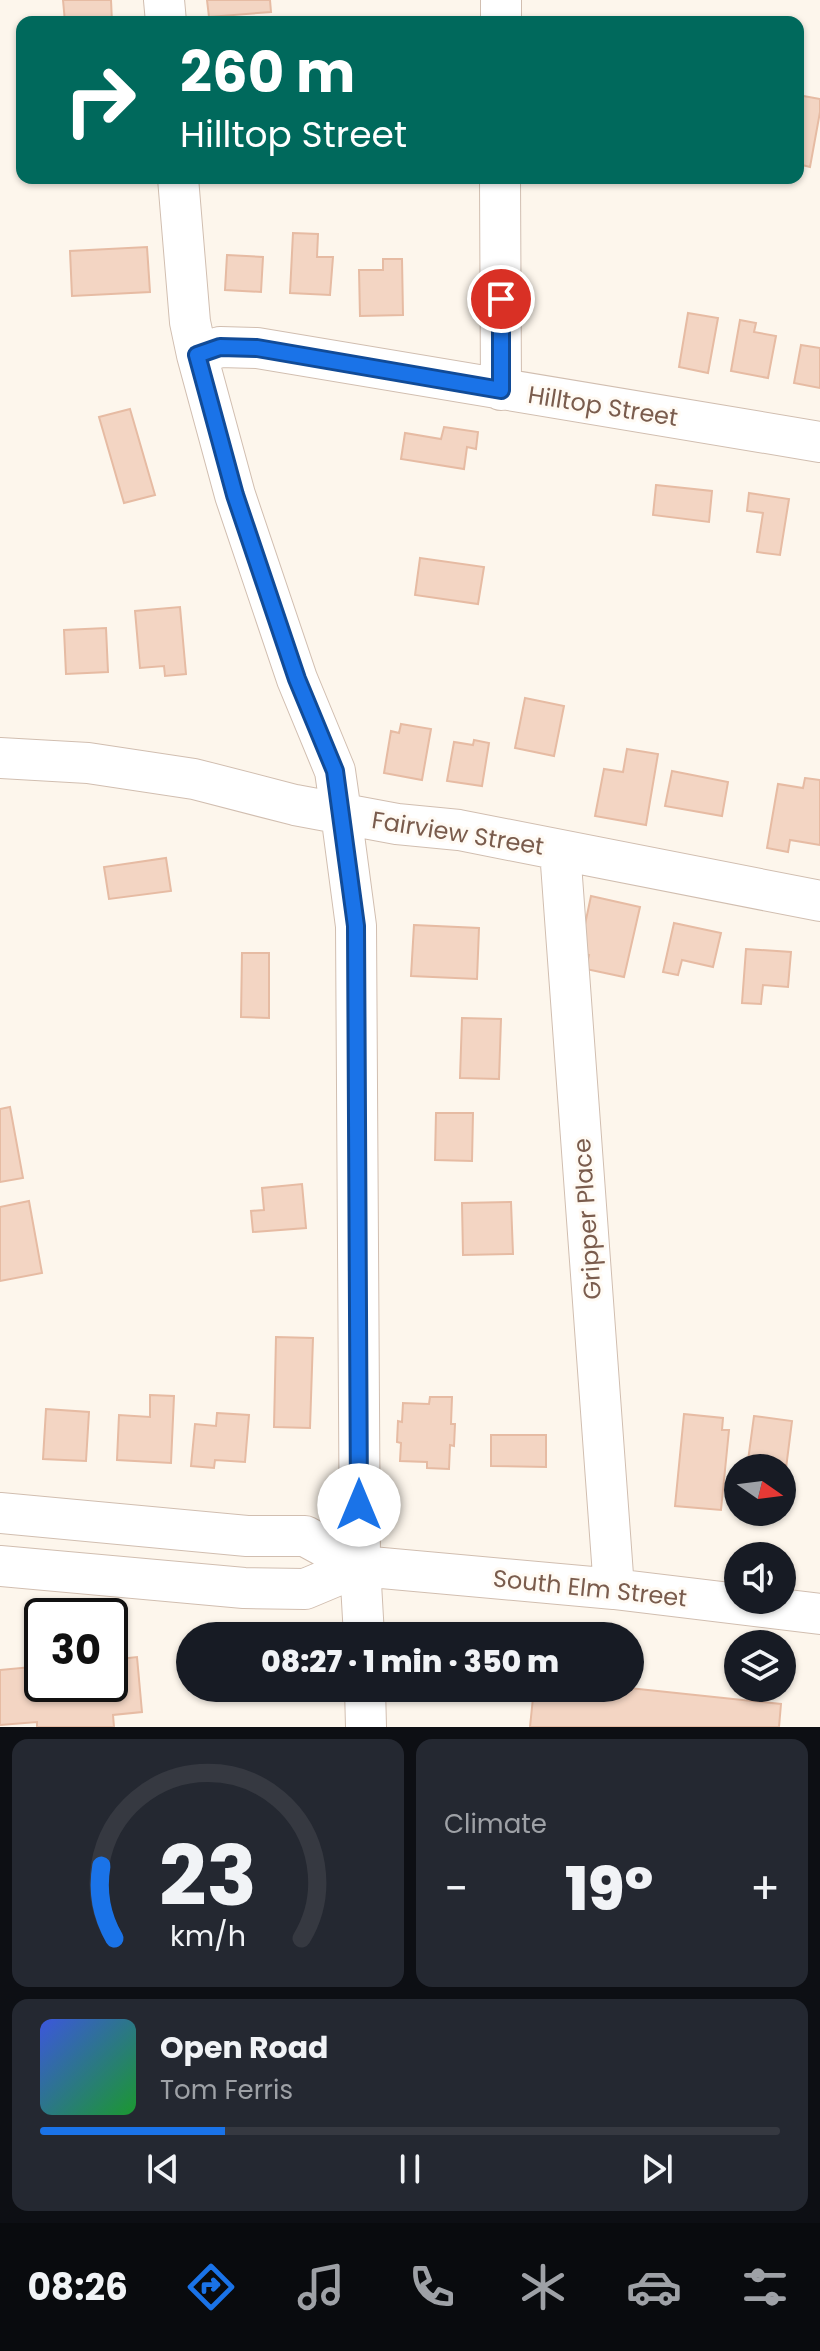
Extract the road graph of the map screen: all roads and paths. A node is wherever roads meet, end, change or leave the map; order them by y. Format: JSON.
{"nodes":[{"id":1,"x":178,"y":184,"type":"edge"},
{"id":2,"x":500,"y":184,"type":"edge"},
{"id":3,"x":197,"y":355,"type":"junction"},
{"id":4,"x":501,"y":390,"type":"junction"},
{"id":5,"x":820,"y":442,"type":"edge"},
{"id":6,"x":0,"y":758,"type":"edge"},
{"id":7,"x":341,"y":813,"type":"junction"},
{"id":8,"x":560,"y":850,"type":"junction"},
{"id":9,"x":820,"y":901,"type":"edge"},
{"id":10,"x":0,"y":1513,"type":"edge"},
{"id":11,"x":0,"y":1566,"type":"edge"},
{"id":12,"x":360,"y":1566,"type":"junction"},
{"id":13,"x":614,"y":1589,"type":"junction"},
{"id":14,"x":820,"y":1614,"type":"edge"},
{"id":15,"x":363,"y":1622,"type":"edge"},
{"id":16,"x":365,"y":1702,"type":"edge"},
{"id":17,"x":366,"y":1727,"type":"edge"}],
"edges":[{"from":1,"to":3,"type":"street"},
{"from":2,"to":4,"type":"street"},
{"from":3,"to":4,"type":"street","name":"Hilltop Street"},
{"from":3,"to":7,"type":"street"},
{"from":4,"to":5,"type":"street","name":"Hilltop Street"},
{"from":6,"to":7,"type":"street","name":"Fairview Street"},
{"from":7,"to":8,"type":"street","name":"Fairview Street"},
{"from":7,"to":12,"type":"street"},
{"from":8,"to":9,"type":"street","name":"Fairview Street"},
{"from":8,"to":13,"type":"street","name":"Gripper Place"},
{"from":10,"to":12,"type":"street","name":"South Elm Street"},
{"from":11,"to":12,"type":"street","name":"South Elm Street"},
{"from":12,"to":13,"type":"street","name":"South Elm Street"},
{"from":12,"to":15,"type":"street"},
{"from":13,"to":14,"type":"street","name":"South Elm Street"},
{"from":16,"to":17,"type":"street"}]}
